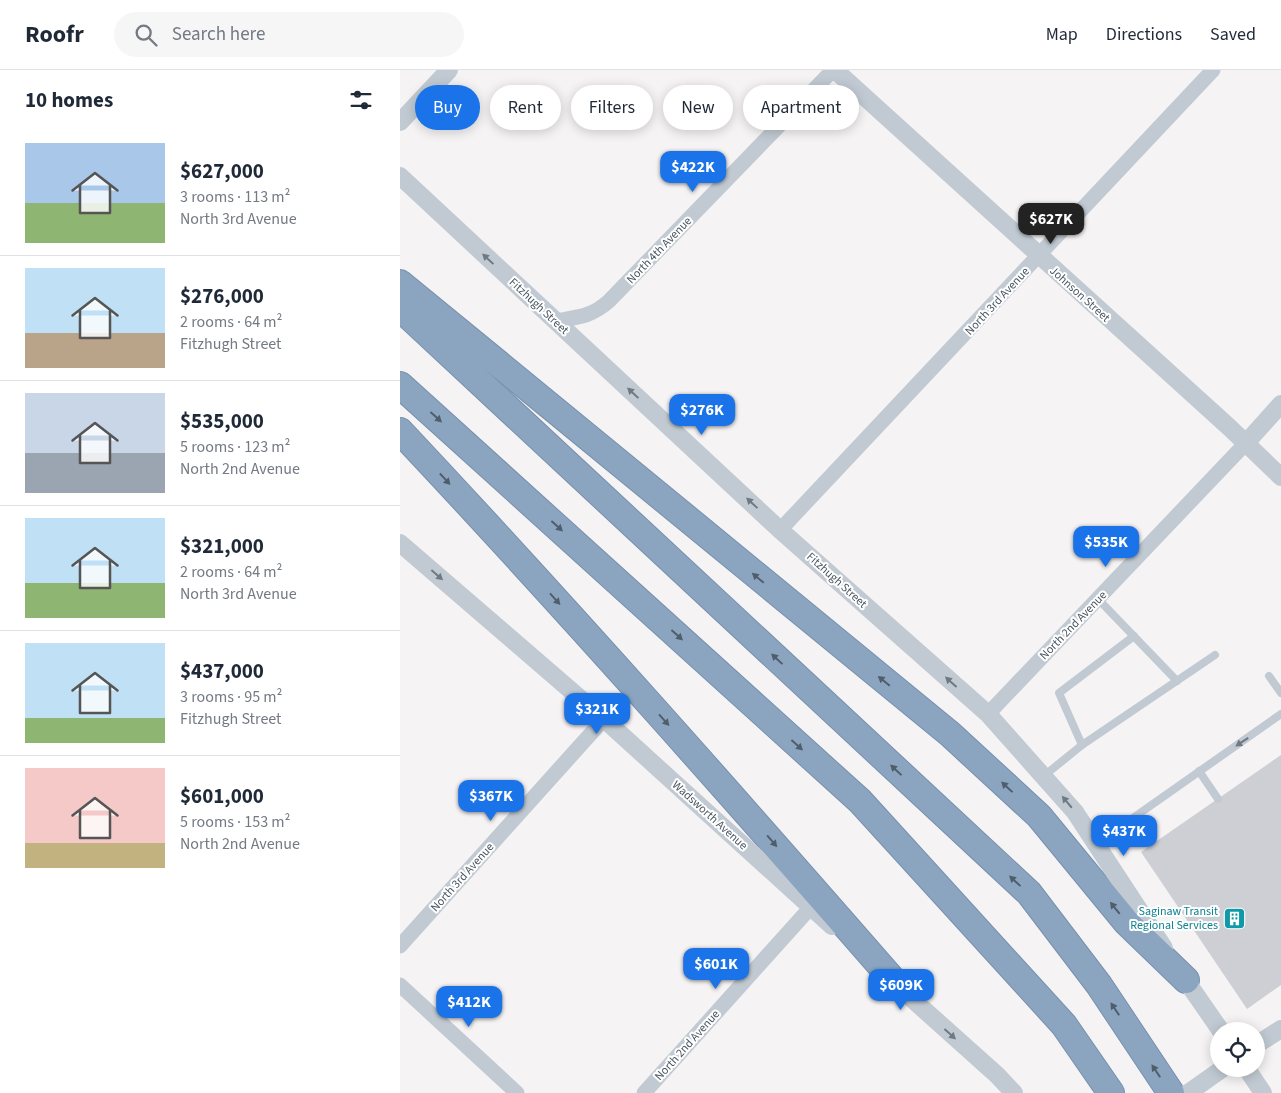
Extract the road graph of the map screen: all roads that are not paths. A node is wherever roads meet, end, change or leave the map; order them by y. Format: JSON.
{"nodes":[{"id":1,"x":449,"y":70,"type":"edge"},
{"id":2,"x":834,"y":70,"type":"edge"},
{"id":3,"x":1213,"y":70,"type":"edge"},
{"id":4,"x":400,"y":122,"type":"edge"},
{"id":5,"x":400,"y":176,"type":"edge"},
{"id":6,"x":1039,"y":257,"type":"junction"},
{"id":7,"x":400,"y":283,"type":"edge"},
{"id":8,"x":400,"y":308,"type":"edge"},
{"id":9,"x":555,"y":321,"type":"junction"},
{"id":10,"x":400,"y":384,"type":"edge"},
{"id":11,"x":1281,"y":404,"type":"edge"},
{"id":12,"x":400,"y":431,"type":"edge"},
{"id":13,"x":1246,"y":443,"type":"junction"},
{"id":14,"x":1281,"y":477,"type":"edge"},
{"id":15,"x":780,"y":530,"type":"junction"},
{"id":16,"x":400,"y":543,"type":"edge"},
{"id":17,"x":1098,"y":599,"type":"junction"},
{"id":18,"x":1134,"y":636,"type":"junction"},
{"id":19,"x":1214,"y":655,"type":"dead end"},
{"id":20,"x":1269,"y":676,"type":"dead end"},
{"id":21,"x":1176,"y":680,"type":"junction"},
{"id":22,"x":1281,"y":693,"type":"edge"},
{"id":23,"x":988,"y":714,"type":"junction"},
{"id":24,"x":1281,"y":714,"type":"edge"},
{"id":25,"x":604,"y":720,"type":"junction"},
{"id":26,"x":1082,"y":745,"type":"junction"},
{"id":27,"x":1199,"y":771,"type":"junction"},
{"id":28,"x":1044,"y":776,"type":"junction"},
{"id":29,"x":1218,"y":799,"type":"dead end"},
{"id":30,"x":1096,"y":844,"type":"junction"},
{"id":31,"x":811,"y":907,"type":"junction"},
{"id":32,"x":400,"y":946,"type":"edge"},
{"id":33,"x":1186,"y":980,"type":"junction"},
{"id":34,"x":400,"y":985,"type":"edge"},
{"id":35,"x":900,"y":988,"type":"junction"},
{"id":36,"x":1215,"y":1022,"type":"edge"},
{"id":37,"x":1281,"y":1029,"type":"edge"},
{"id":38,"x":1265,"y":1039,"type":"edge"},
{"id":39,"x":1211,"y":1077,"type":"edge"},
{"id":40,"x":1252,"y":1077,"type":"edge"},
{"id":41,"x":1106,"y":1086,"type":"edge"},
{"id":42,"x":517,"y":1093,"type":"edge"},
{"id":43,"x":644,"y":1093,"type":"edge"},
{"id":44,"x":1014,"y":1093,"type":"edge"},
{"id":45,"x":1171,"y":1093,"type":"edge"},
{"id":46,"x":1188,"y":1093,"type":"edge"},
{"id":47,"x":1263,"y":1093,"type":"edge"}],
"edges":[{"from":1,"to":4,"type":"street"},
{"from":2,"to":6,"type":"street","name":"Johnson Street"},
{"from":2,"to":9,"type":"street","name":"North 4th Avenue"},
{"from":3,"to":6,"type":"street","name":"North 3rd Avenue"},
{"from":9,"to":5,"type":"street","name":"Fitzhugh Street","one_way":true},
{"from":6,"to":13,"type":"street","name":"Johnson Street"},
{"from":6,"to":15,"type":"street","name":"North 3rd Avenue"},
{"from":33,"to":7,"type":"highway","one_way":true},
{"from":45,"to":8,"type":"highway","one_way":true},
{"from":15,"to":9,"type":"street","name":"Fitzhugh Street","one_way":true},
{"from":10,"to":41,"type":"highway","one_way":true},
{"from":11,"to":13,"type":"street","name":"North 2nd Avenue"},
{"from":12,"to":35,"type":"highway","one_way":true},
{"from":13,"to":14,"type":"street","name":"Johnson Street"},
{"from":13,"to":17,"type":"street","name":"North 2nd Avenue"},
{"from":23,"to":15,"type":"street","name":"Fitzhugh Street","one_way":true},
{"from":16,"to":25,"type":"street","name":"Wadsworth Avenue","one_way":true},
{"from":17,"to":18,"type":"lane"},
{"from":17,"to":23,"type":"street","name":"North 2nd Avenue"},
{"from":18,"to":21,"type":"lane"},
{"from":18,"to":26,"type":"lane"},
{"from":19,"to":21,"type":"lane"},
{"from":20,"to":22,"type":"lane"},
{"from":21,"to":26,"type":"lane"},
{"from":23,"to":28,"type":"street","name":"Fitzhugh Street"},
{"from":24,"to":27,"type":"lane","one_way":true},
{"from":25,"to":31,"type":"street","name":"Wadsworth Avenue"},
{"from":25,"to":32,"type":"street","name":"North 3rd Avenue"},
{"from":26,"to":28,"type":"lane"},
{"from":27,"to":29,"type":"lane"},
{"from":27,"to":30,"type":"lane"},
{"from":30,"to":28,"type":"street","name":"Fitzhugh Street","one_way":true},
{"from":30,"to":33,"type":"street","name":"Fitzhugh Street"},
{"from":31,"to":35,"type":"street","name":"Wadsworth Avenue"},
{"from":31,"to":43,"type":"street","name":"North 2nd Avenue"},
{"from":33,"to":36,"type":"street","name":"Fitzhugh Street"},
{"from":34,"to":42,"type":"street"},
{"from":35,"to":44,"type":"street","name":"Wadsworth Avenue","one_way":true},
{"from":37,"to":38,"type":"street"},
{"from":39,"to":46,"type":"street"},
{"from":40,"to":47,"type":"street"}]}
